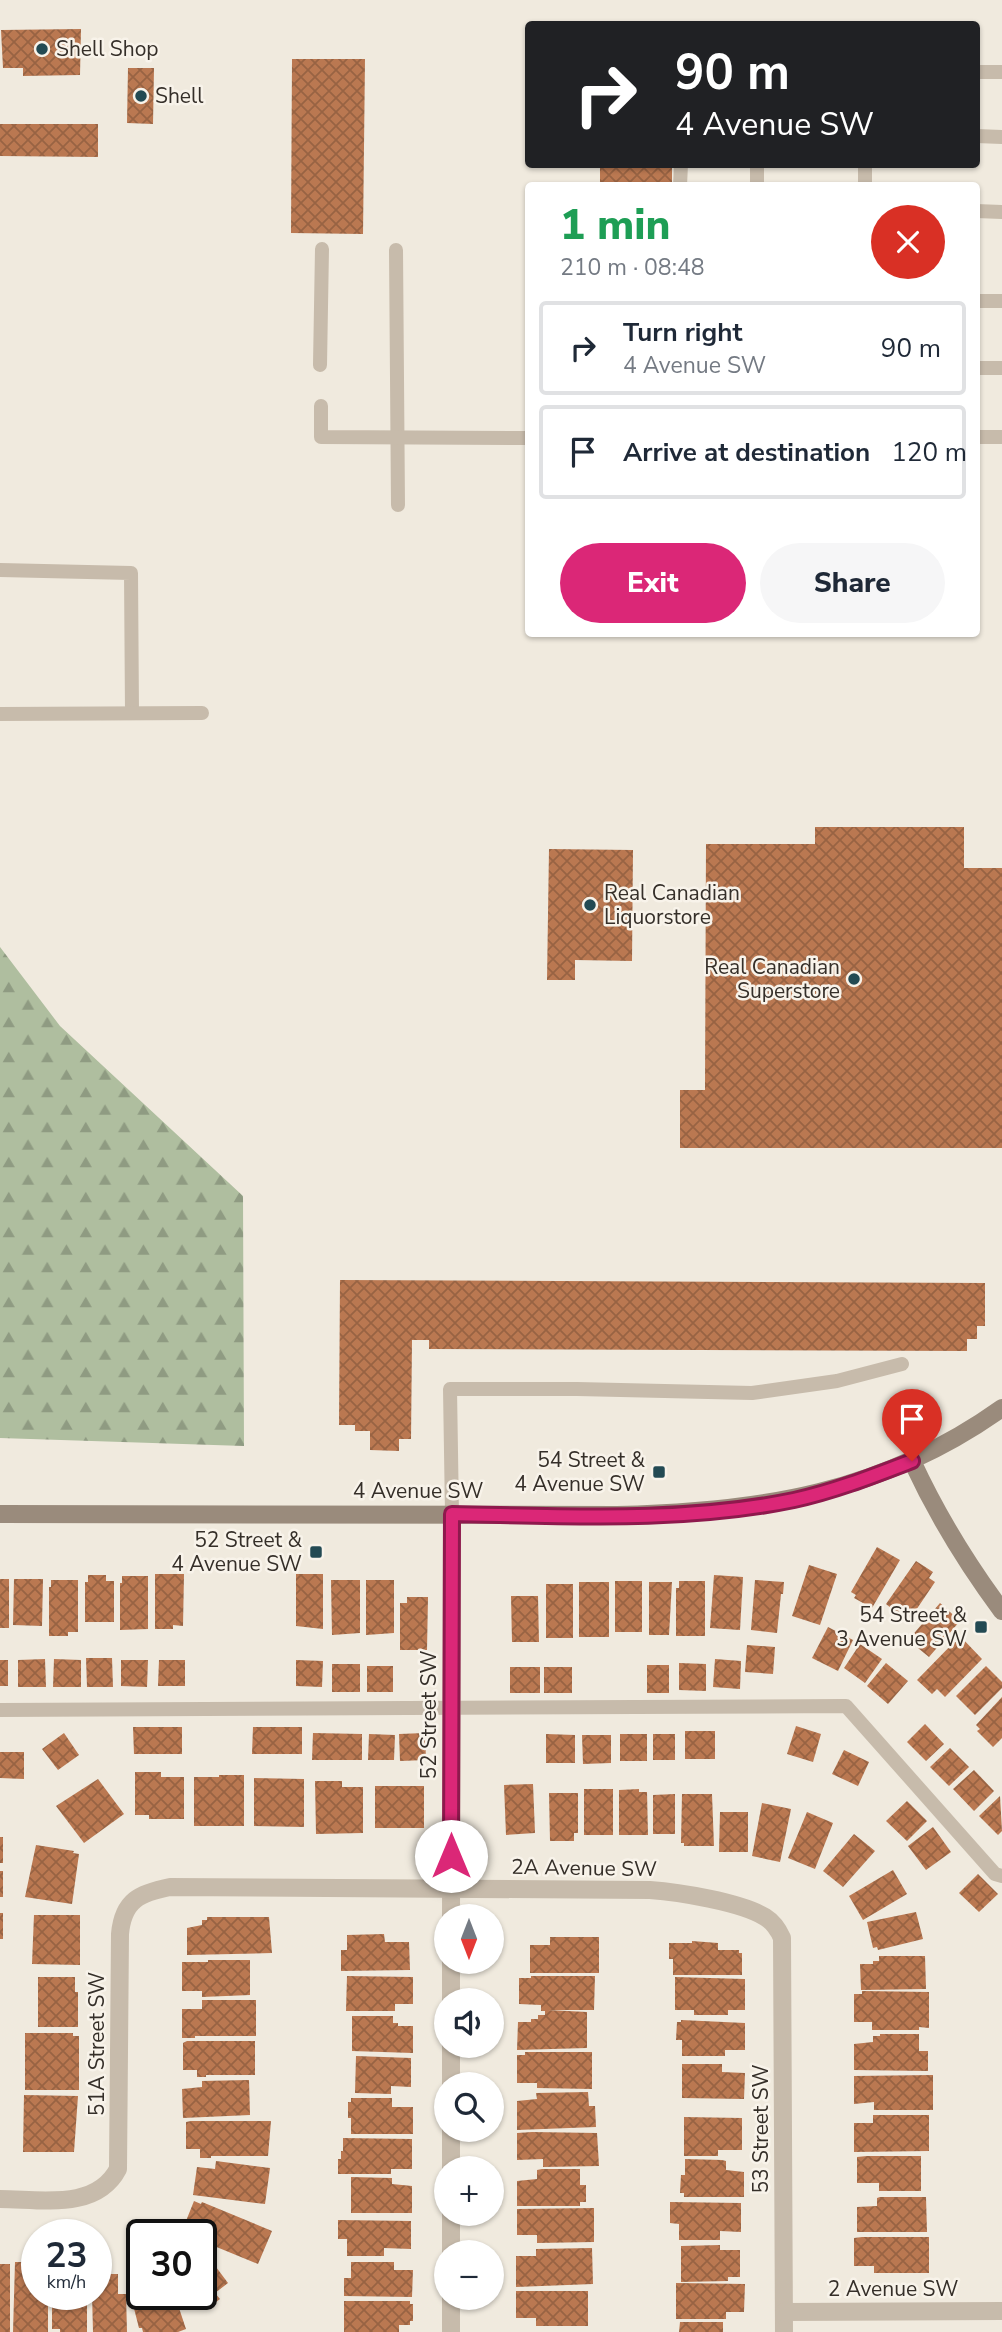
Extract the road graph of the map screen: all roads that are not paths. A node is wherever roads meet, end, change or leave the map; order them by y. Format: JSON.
{"nodes":[{"id":1,"x":980,"y":72,"type":"edge"},
{"id":2,"x":1002,"y":72,"type":"edge"},
{"id":3,"x":980,"y":136,"type":"edge"},
{"id":4,"x":1002,"y":136,"type":"edge"},
{"id":5,"x":980,"y":211,"type":"edge"},
{"id":6,"x":1002,"y":212,"type":"edge"},
{"id":7,"x":322,"y":250,"type":"dead end"},
{"id":8,"x":396,"y":250,"type":"dead end"},
{"id":9,"x":980,"y":301,"type":"edge"},
{"id":10,"x":1002,"y":301,"type":"edge"},
{"id":11,"x":320,"y":365,"type":"dead end"},
{"id":12,"x":980,"y":368,"type":"edge"},
{"id":13,"x":1002,"y":368,"type":"edge"},
{"id":14,"x":321,"y":406,"type":"dead end"},
{"id":15,"x":397,"y":437,"type":"junction"},
{"id":16,"x":980,"y":437,"type":"edge"},
{"id":17,"x":1002,"y":437,"type":"edge"},
{"id":18,"x":525,"y":438,"type":"edge"},
{"id":19,"x":398,"y":505,"type":"dead end"},
{"id":20,"x":0,"y":570,"type":"edge"},
{"id":21,"x":0,"y":713,"type":"edge"},
{"id":22,"x":132,"y":713,"type":"junction"},
{"id":23,"x":202,"y":713,"type":"dead end"},
{"id":24,"x":902,"y":1364,"type":"dead end"},
{"id":25,"x":1002,"y":1408,"type":"edge"},
{"id":26,"x":912,"y":1461,"type":"junction"},
{"id":27,"x":0,"y":1514,"type":"edge"},
{"id":28,"x":452,"y":1514,"type":"junction"},
{"id":29,"x":1002,"y":1611,"type":"edge"},
{"id":30,"x":0,"y":1710,"type":"edge"},
{"id":31,"x":452,"y":1710,"type":"junction"},
{"id":32,"x":1002,"y":1876,"type":"edge"},
{"id":33,"x":451,"y":1889,"type":"junction"},
{"id":34,"x":133,"y":1901,"type":"joint"},
{"id":35,"x":451,"y":1904,"type":"edge"},
{"id":36,"x":777,"y":1927,"type":"joint"},
{"id":37,"x":0,"y":2199,"type":"edge"},
{"id":38,"x":451,"y":2310,"type":"edge"},
{"id":39,"x":1002,"y":2311,"type":"edge"},
{"id":40,"x":784,"y":2312,"type":"junction"},
{"id":41,"x":451,"y":2332,"type":"edge"},
{"id":42,"x":784,"y":2332,"type":"edge"}],
"edges":[{"from":1,"to":2,"type":"lane"},
{"from":3,"to":4,"type":"lane"},
{"from":5,"to":6,"type":"lane"},
{"from":7,"to":11,"type":"lane"},
{"from":8,"to":15,"type":"lane"},
{"from":9,"to":10,"type":"lane"},
{"from":12,"to":13,"type":"lane"},
{"from":14,"to":15,"type":"lane"},
{"from":15,"to":18,"type":"lane"},
{"from":15,"to":19,"type":"lane"},
{"from":16,"to":17,"type":"lane"},
{"from":20,"to":22,"type":"lane"},
{"from":21,"to":22,"type":"lane"},
{"from":22,"to":23,"type":"lane"},
{"from":24,"to":28,"type":"lane"},
{"from":25,"to":26,"type":"street","name":"4 Avenue SW"},
{"from":26,"to":28,"type":"street","name":"4 Avenue SW"},
{"from":26,"to":29,"type":"street"},
{"from":27,"to":28,"type":"street","name":"4 Avenue SW"},
{"from":28,"to":31,"type":"street","name":"52 Street SW"},
{"from":30,"to":31,"type":"lane"},
{"from":31,"to":32,"type":"lane"},
{"from":31,"to":33,"type":"street","name":"52 Street SW"},
{"from":33,"to":34,"type":"street","name":"2A Avenue SW"},
{"from":33,"to":35,"type":"street","name":"52 Street SW"},
{"from":33,"to":36,"type":"street","name":"2A Avenue SW"},
{"from":34,"to":37,"type":"street","name":"51A Street SW"},
{"from":36,"to":40,"type":"street","name":"53 Street SW"},
{"from":38,"to":41,"type":"street"},
{"from":39,"to":40,"type":"street","name":"2 Avenue SW"},
{"from":40,"to":42,"type":"street","name":"53 Street SW"}]}
